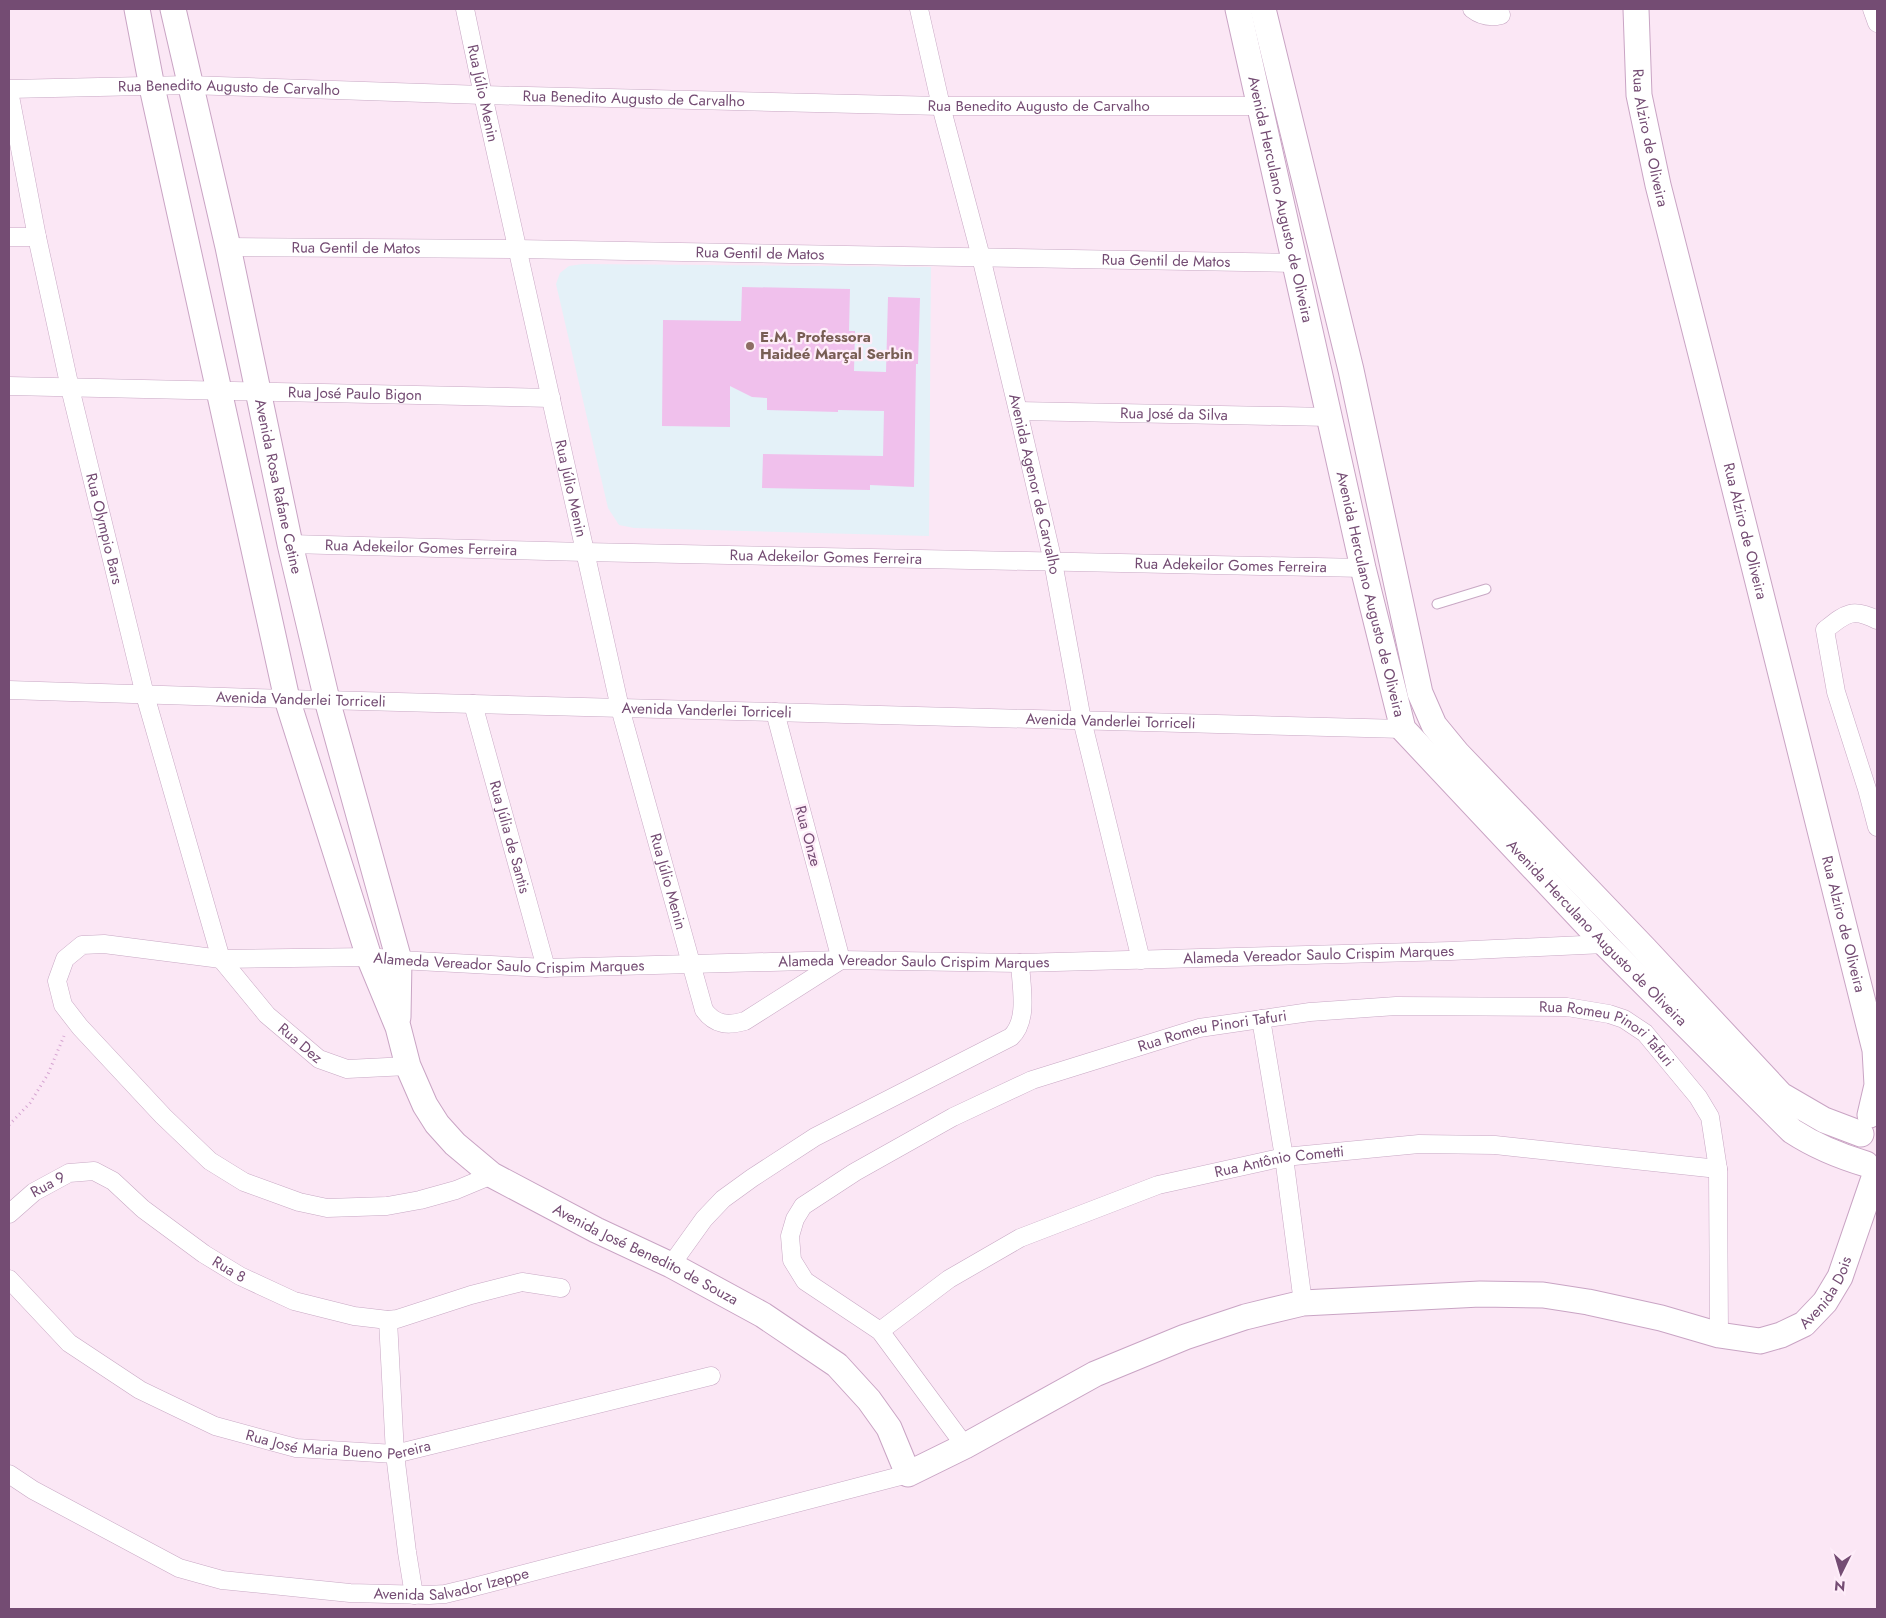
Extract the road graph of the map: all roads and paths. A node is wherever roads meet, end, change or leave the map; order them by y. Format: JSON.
{"nodes":[{"id":1,"x":138,"y":9,"type":"edge"},
{"id":2,"x":173,"y":9,"type":"edge"},
{"id":3,"x":465,"y":9,"type":"edge"},
{"id":4,"x":919,"y":9,"type":"edge"},
{"id":5,"x":1238,"y":9,"type":"edge"},
{"id":6,"x":1263,"y":9,"type":"edge"},
{"id":7,"x":1472,"y":9,"type":"edge"},
{"id":8,"x":1636,"y":9,"type":"edge"},
{"id":9,"x":1872,"y":9,"type":"edge"},
{"id":10,"x":1501,"y":15,"type":"dead end"},
{"id":11,"x":1877,"y":23,"type":"edge"},
{"id":12,"x":189,"y":85,"type":"junction"},
{"id":13,"x":152,"y":86,"type":"junction"},
{"id":14,"x":9,"y":90,"type":"edge"},
{"id":15,"x":483,"y":95,"type":"junction"},
{"id":16,"x":942,"y":106,"type":"junction"},
{"id":17,"x":1260,"y":106,"type":"junction"},
{"id":18,"x":9,"y":237,"type":"edge"},
{"id":19,"x":37,"y":237,"type":"junction"},
{"id":20,"x":228,"y":247,"type":"junction"},
{"id":21,"x":517,"y":249,"type":"junction"},
{"id":22,"x":981,"y":257,"type":"junction"},
{"id":23,"x":1294,"y":263,"type":"junction"},
{"id":24,"x":9,"y":386,"type":"edge"},
{"id":25,"x":70,"y":388,"type":"junction"},
{"id":26,"x":220,"y":391,"type":"junction"},
{"id":27,"x":258,"y":393,"type":"junction"},
{"id":28,"x":550,"y":398,"type":"junction"},
{"id":29,"x":1018,"y":411,"type":"junction"},
{"id":30,"x":1329,"y":417,"type":"junction"},
{"id":31,"x":290,"y":544,"type":"junction"},
{"id":32,"x":585,"y":552,"type":"junction"},
{"id":33,"x":1053,"y":562,"type":"junction"},
{"id":34,"x":1363,"y":568,"type":"junction"},
{"id":35,"x":1486,"y":589,"type":"dead end"},
{"id":36,"x":1437,"y":604,"type":"dead end"},
{"id":37,"x":1877,"y":620,"type":"edge"},
{"id":38,"x":9,"y":690,"type":"edge"},
{"id":39,"x":145,"y":695,"type":"junction"},
{"id":40,"x":288,"y":700,"type":"junction"},
{"id":41,"x":327,"y":700,"type":"junction"},
{"id":42,"x":473,"y":704,"type":"junction"},
{"id":43,"x":620,"y":708,"type":"junction"},
{"id":44,"x":775,"y":712,"type":"junction"},
{"id":45,"x":1082,"y":720,"type":"junction"},
{"id":46,"x":1434,"y":725,"type":"junction"},
{"id":47,"x":1403,"y":729,"type":"junction"},
{"id":48,"x":1877,"y":827,"type":"edge"},
{"id":49,"x":1605,"y":944,"type":"junction"},
{"id":50,"x":369,"y":956,"type":"junction"},
{"id":51,"x":221,"y":960,"type":"junction"},
{"id":52,"x":399,"y":960,"type":"junction"},
{"id":53,"x":841,"y":960,"type":"junction"},
{"id":54,"x":1141,"y":960,"type":"junction"},
{"id":55,"x":1020,"y":963,"type":"junction"},
{"id":56,"x":691,"y":965,"type":"junction"},
{"id":57,"x":546,"y":968,"type":"junction"},
{"id":58,"x":72,"y":1017,"type":"junction"},
{"id":59,"x":1261,"y":1019,"type":"junction"},
{"id":60,"x":398,"y":1027,"type":"junction"},
{"id":61,"x":1876,"y":1052,"type":"edge"},
{"id":62,"x":408,"y":1066,"type":"junction"},
{"id":63,"x":1869,"y":1120,"type":"edge"},
{"id":64,"x":9,"y":1125,"type":"edge"},
{"id":65,"x":1284,"y":1157,"type":"junction"},
{"id":66,"x":1718,"y":1169,"type":"junction"},
{"id":67,"x":94,"y":1171,"type":"joint"},
{"id":68,"x":1872,"y":1172,"type":"edge"},
{"id":69,"x":492,"y":1175,"type":"junction"},
{"id":70,"x":9,"y":1214,"type":"edge"},
{"id":71,"x":671,"y":1265,"type":"junction"},
{"id":72,"x":9,"y":1279,"type":"edge"},
{"id":73,"x":561,"y":1288,"type":"dead end"},
{"id":74,"x":1303,"y":1303,"type":"junction"},
{"id":75,"x":388,"y":1320,"type":"junction"},
{"id":76,"x":880,"y":1331,"type":"junction"},
{"id":77,"x":1719,"y":1335,"type":"junction"},
{"id":78,"x":711,"y":1376,"type":"dead end"},
{"id":79,"x":965,"y":1446,"type":"junction"},
{"id":80,"x":395,"y":1454,"type":"junction"},
{"id":81,"x":9,"y":1474,"type":"edge"},
{"id":82,"x":908,"y":1474,"type":"junction"},
{"id":83,"x":414,"y":1595,"type":"junction"}],
"edges":[{"from":1,"to":13,"type":"street"},
{"from":2,"to":12,"type":"street","name":"Avenida Rosa Rafane Cetine"},
{"from":3,"to":15,"type":"street","name":"Rua Júlio Menin"},
{"from":4,"to":16,"type":"street","name":"Avenida Agenor de Carvalho"},
{"from":5,"to":17,"type":"street","name":"Avenida Herculano Augusto de Oliveira"},
{"from":6,"to":46,"type":"street","name":"Avenida Herculano Augusto de Oliveira"},
{"from":7,"to":10,"type":"street"},
{"from":8,"to":61,"type":"street","name":"Rua Alziro de Oliveira"},
{"from":9,"to":11,"type":"street"},
{"from":12,"to":13,"type":"street","name":"Rua Benedito Augusto de Carvalho"},
{"from":12,"to":15,"type":"street","name":"Rua Benedito Augusto de Carvalho"},
{"from":12,"to":20,"type":"street","name":"Avenida Rosa Rafane Cetine"},
{"from":13,"to":14,"type":"street","name":"Rua Benedito Augusto de Carvalho"},
{"from":13,"to":26,"type":"street"},
{"from":14,"to":19,"type":"street","name":"Rua Olympio Bars"},
{"from":15,"to":16,"type":"street","name":"Rua Benedito Augusto de Carvalho"},
{"from":15,"to":21,"type":"street","name":"Rua Júlio Menin"},
{"from":16,"to":17,"type":"street","name":"Rua Benedito Augusto de Carvalho"},
{"from":16,"to":22,"type":"street","name":"Avenida Agenor de Carvalho"},
{"from":17,"to":23,"type":"street","name":"Avenida Herculano Augusto de Oliveira"},
{"from":18,"to":19,"type":"street"},
{"from":19,"to":25,"type":"street","name":"Rua Olympio Bars"},
{"from":20,"to":21,"type":"street","name":"Rua Gentil de Matos"},
{"from":20,"to":27,"type":"street","name":"Avenida Rosa Rafane Cetine"},
{"from":21,"to":22,"type":"street","name":"Rua Gentil de Matos"},
{"from":21,"to":28,"type":"street","name":"Rua Júlio Menin"},
{"from":22,"to":23,"type":"street","name":"Rua Gentil de Matos"},
{"from":22,"to":29,"type":"street","name":"Avenida Agenor de Carvalho"},
{"from":23,"to":30,"type":"street","name":"Avenida Herculano Augusto de Oliveira"},
{"from":24,"to":25,"type":"street","name":"Rua José Paulo Bigon"},
{"from":25,"to":26,"type":"street","name":"Rua José Paulo Bigon"},
{"from":25,"to":39,"type":"street","name":"Rua Olympio Bars"},
{"from":26,"to":27,"type":"street","name":"Rua José Paulo Bigon"},
{"from":26,"to":40,"type":"street"},
{"from":27,"to":28,"type":"street","name":"Rua José Paulo Bigon"},
{"from":27,"to":31,"type":"street","name":"Avenida Rosa Rafane Cetine"},
{"from":28,"to":32,"type":"street","name":"Rua Júlio Menin"},
{"from":29,"to":30,"type":"street","name":"Rua José da Silva"},
{"from":29,"to":33,"type":"street","name":"Avenida Agenor de Carvalho"},
{"from":30,"to":34,"type":"street","name":"Avenida Herculano Augusto de Oliveira"},
{"from":31,"to":32,"type":"street","name":"Rua Adekeilor Gomes Ferreira"},
{"from":31,"to":41,"type":"street","name":"Avenida Rosa Rafane Cetine"},
{"from":32,"to":33,"type":"street","name":"Rua Adekeilor Gomes Ferreira"},
{"from":32,"to":43,"type":"street","name":"Rua Júlio Menin"},
{"from":33,"to":34,"type":"street","name":"Rua Adekeilor Gomes Ferreira"},
{"from":33,"to":45,"type":"street","name":"Avenida Agenor de Carvalho"},
{"from":34,"to":47,"type":"street","name":"Avenida Herculano Augusto de Oliveira"},
{"from":35,"to":36,"type":"lane"},
{"from":37,"to":48,"type":"street"},
{"from":38,"to":39,"type":"street","name":"Avenida Vanderlei Torriceli"},
{"from":39,"to":40,"type":"street","name":"Avenida Vanderlei Torriceli"},
{"from":39,"to":51,"type":"street","name":"Rua Olympio Bars"},
{"from":40,"to":41,"type":"street","name":"Avenida Vanderlei Torriceli"},
{"from":40,"to":50,"type":"street"},
{"from":41,"to":42,"type":"street","name":"Avenida Vanderlei Torriceli"},
{"from":41,"to":52,"type":"street","name":"Avenida Rosa Rafane Cetine"},
{"from":42,"to":43,"type":"street","name":"Avenida Vanderlei Torriceli"},
{"from":42,"to":57,"type":"street","name":"Rua Júlia de Santis"},
{"from":43,"to":44,"type":"street","name":"Avenida Vanderlei Torriceli"},
{"from":43,"to":56,"type":"street","name":"Rua Júlio Menin"},
{"from":44,"to":45,"type":"street","name":"Avenida Vanderlei Torriceli"},
{"from":44,"to":53,"type":"street","name":"Rua Onze"},
{"from":45,"to":47,"type":"street","name":"Avenida Vanderlei Torriceli"},
{"from":45,"to":54,"type":"street","name":"Avenida Agenor de Carvalho"},
{"from":46,"to":47,"type":"street"},
{"from":46,"to":63,"type":"street","name":"Avenida Herculano Augusto de Oliveira"},
{"from":47,"to":49,"type":"street","name":"Avenida Herculano Augusto de Oliveira"},
{"from":49,"to":54,"type":"street","name":"Alameda Vereador Saulo Crispim Marques"},
{"from":49,"to":68,"type":"street","name":"Avenida Herculano Augusto de Oliveira"},
{"from":50,"to":51,"type":"street","name":"Alameda Vereador Saulo Crispim Marques"},
{"from":50,"to":52,"type":"street","name":"Alameda Vereador Saulo Crispim Marques"},
{"from":50,"to":60,"type":"street","name":"Avenida José Benedito de Souza"},
{"from":51,"to":58,"type":"street","name":"Alameda Vereador Saulo Crispim Marques"},
{"from":51,"to":62,"type":"street","name":"Rua Dez"},
{"from":52,"to":57,"type":"street","name":"Alameda Vereador Saulo Crispim Marques"},
{"from":52,"to":60,"type":"street","name":"Avenida José Benedito de Souza"},
{"from":53,"to":55,"type":"street","name":"Alameda Vereador Saulo Crispim Marques"},
{"from":53,"to":56,"type":"street","name":"Alameda Vereador Saulo Crispim Marques"},
{"from":53,"to":56,"type":"street","name":"Rua Júlio Menin"},
{"from":54,"to":55,"type":"street","name":"Alameda Vereador Saulo Crispim Marques"},
{"from":55,"to":71,"type":"street"},
{"from":56,"to":57,"type":"street","name":"Alameda Vereador Saulo Crispim Marques"},
{"from":58,"to":64,"type":"path"},
{"from":58,"to":69,"type":"street","name":"Alameda Vereador Saulo Crispim Marques"},
{"from":59,"to":65,"type":"street"},
{"from":59,"to":66,"type":"street","name":"Rua Romeu Pinori Tafuri"},
{"from":59,"to":76,"type":"street","name":"Rua Romeu Pinori Tafuri"},
{"from":60,"to":62,"type":"street","name":"Avenida José Benedito de Souza"},
{"from":61,"to":63,"type":"street","name":"Rua Alziro de Oliveira"},
{"from":62,"to":69,"type":"street","name":"Avenida José Benedito de Souza"},
{"from":63,"to":68,"type":"street","name":"Rua Alziro de Oliveira"},
{"from":65,"to":66,"type":"street","name":"Rua Antônio Cometti"},
{"from":65,"to":74,"type":"street"},
{"from":65,"to":76,"type":"street","name":"Rua Antônio Cometti"},
{"from":66,"to":77,"type":"street","name":"Rua Romeu Pinori Tafuri"},
{"from":67,"to":70,"type":"street","name":"Rua 9"},
{"from":67,"to":75,"type":"street","name":"Rua 8"},
{"from":68,"to":77,"type":"street","name":"Avenida Dois"},
{"from":69,"to":71,"type":"street","name":"Avenida José Benedito de Souza"},
{"from":71,"to":82,"type":"street","name":"Avenida José Benedito de Souza"},
{"from":72,"to":80,"type":"street","name":"Rua José Maria Bueno Pereira"},
{"from":73,"to":75,"type":"street","name":"Rua 8"},
{"from":74,"to":77,"type":"street","name":"Avenida Dois"},
{"from":74,"to":79,"type":"street","name":"Avenida Dois"},
{"from":75,"to":80,"type":"street"},
{"from":76,"to":79,"type":"street","name":"Rua Romeu Pinori Tafuri"},
{"from":78,"to":80,"type":"street","name":"Rua José Maria Bueno Pereira"},
{"from":79,"to":82,"type":"street","name":"Avenida Dois"},
{"from":80,"to":83,"type":"street"},
{"from":81,"to":83,"type":"street","name":"Avenida Salvador Izeppe"},
{"from":82,"to":83,"type":"street","name":"Avenida Salvador Izeppe"}]}
